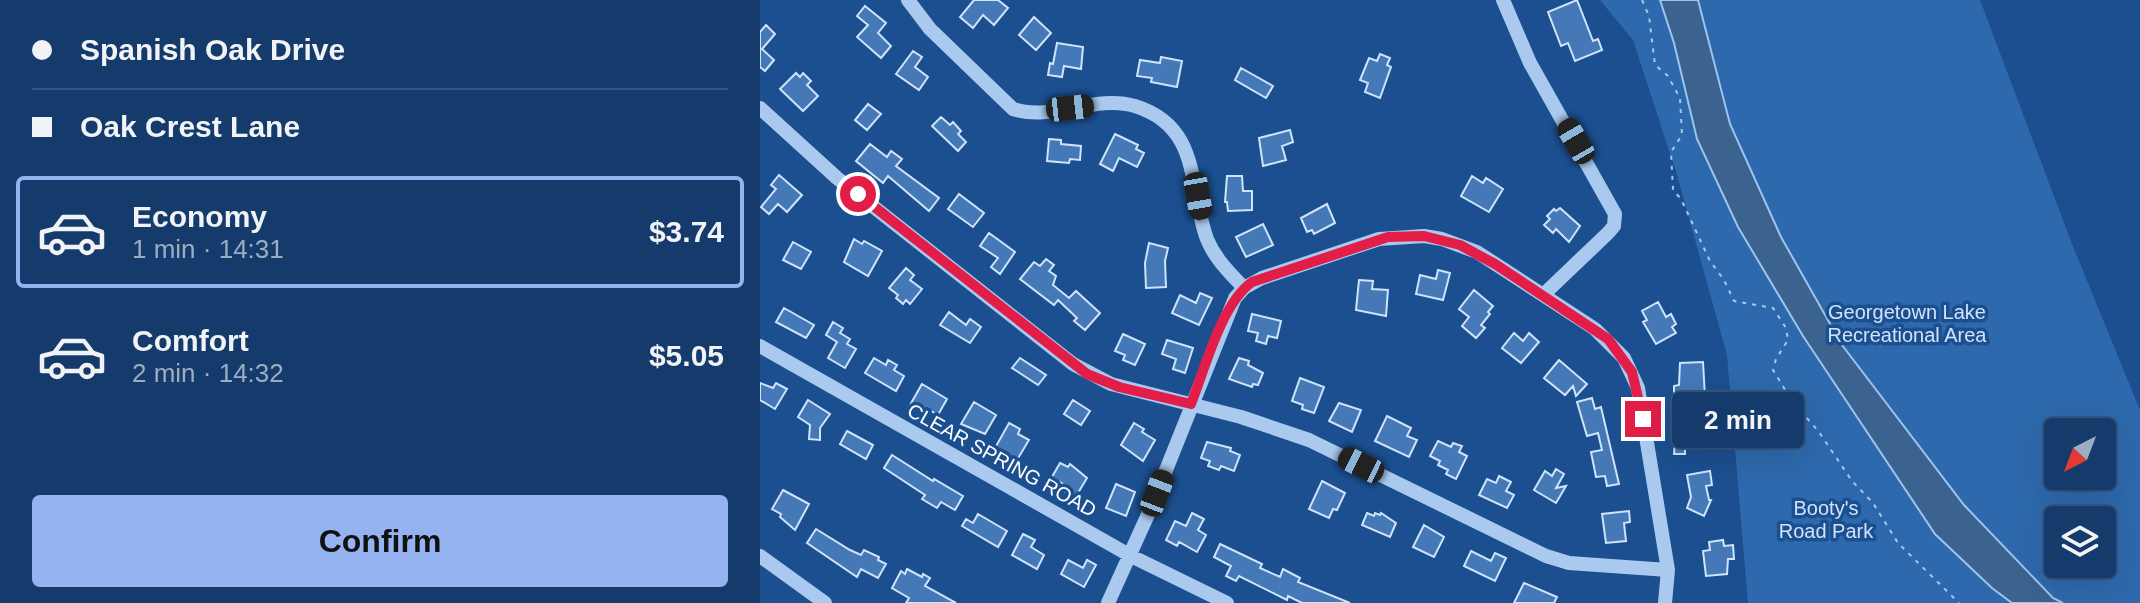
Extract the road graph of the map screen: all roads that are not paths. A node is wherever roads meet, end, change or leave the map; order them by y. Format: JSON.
{"nodes":[{"id":1,"x":908,"y":0,"type":"edge"},
{"id":2,"x":1503,"y":0,"type":"edge"},
{"id":3,"x":760,"y":108,"type":"edge"},
{"id":4,"x":1244,"y":288,"type":"junction"},
{"id":5,"x":1543,"y":295,"type":"junction"},
{"id":6,"x":760,"y":346,"type":"edge"},
{"id":7,"x":1191,"y":404,"type":"junction"},
{"id":8,"x":760,"y":556,"type":"edge"},
{"id":9,"x":1131,"y":556,"type":"junction"},
{"id":10,"x":1668,"y":570,"type":"junction"},
{"id":11,"x":825,"y":603,"type":"edge"},
{"id":12,"x":1108,"y":603,"type":"edge"},
{"id":13,"x":1227,"y":603,"type":"edge"},
{"id":14,"x":1665,"y":603,"type":"edge"}],
"edges":[{"from":1,"to":4,"type":"street"},
{"from":2,"to":5,"type":"street"},
{"from":3,"to":7,"type":"street"},
{"from":4,"to":5,"type":"street"},
{"from":4,"to":7,"type":"street"},
{"from":5,"to":10,"type":"street"},
{"from":6,"to":9,"type":"street","name":"CLEAR SPRING ROAD"},
{"from":7,"to":9,"type":"street"},
{"from":7,"to":10,"type":"street"},
{"from":8,"to":11,"type":"street"},
{"from":9,"to":12,"type":"street"},
{"from":9,"to":13,"type":"street","name":"CLEAR SPRING ROAD"},
{"from":10,"to":14,"type":"street"}]}
